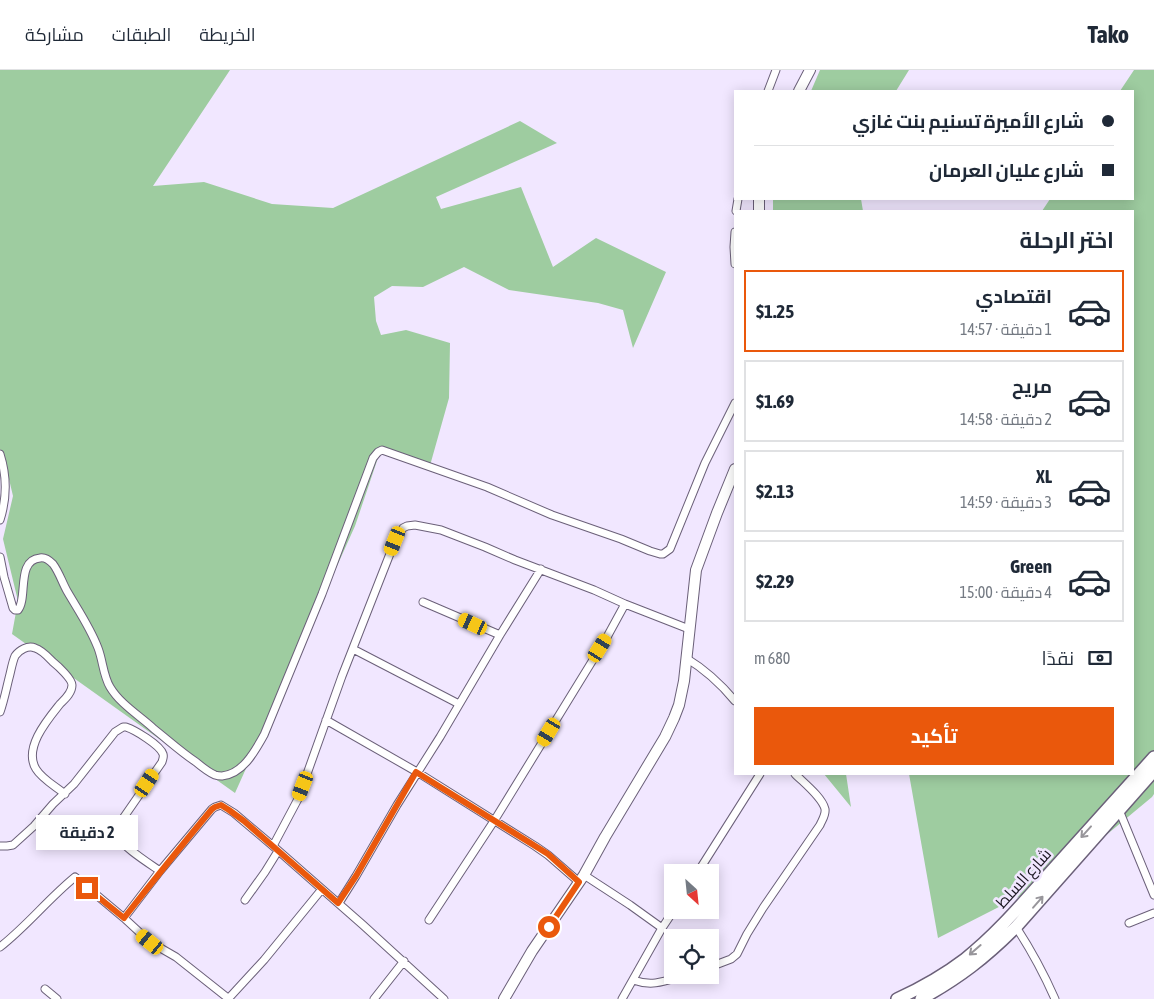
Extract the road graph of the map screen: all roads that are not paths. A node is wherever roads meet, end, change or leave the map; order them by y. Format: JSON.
{"nodes":[{"id":1,"x":776,"y":70,"type":"edge"},
{"id":2,"x":810,"y":70,"type":"edge"},
{"id":3,"x":768,"y":90,"type":"edge"},
{"id":4,"x":800,"y":90,"type":"edge"},
{"id":5,"x":734,"y":405,"type":"edge"},
{"id":6,"x":0,"y":454,"type":"edge"},
{"id":7,"x":734,"y":471,"type":"edge"},
{"id":8,"x":0,"y":520,"type":"edge"},
{"id":9,"x":0,"y":557,"type":"edge"},
{"id":10,"x":540,"y":569,"type":"junction"},
{"id":11,"x":423,"y":602,"type":"dead end"},
{"id":12,"x":625,"y":604,"type":"junction"},
{"id":13,"x":689,"y":629,"type":"junction"},
{"id":14,"x":500,"y":635,"type":"junction"},
{"id":15,"x":353,"y":649,"type":"junction"},
{"id":16,"x":686,"y":658,"type":"junction"},
{"id":17,"x":734,"y":700,"type":"edge"},
{"id":18,"x":459,"y":704,"type":"junction"},
{"id":19,"x":0,"y":712,"type":"edge"},
{"id":20,"x":326,"y":720,"type":"junction"},
{"id":21,"x":1154,"y":757,"type":"edge"},
{"id":22,"x":416,"y":772,"type":"junction"},
{"id":23,"x":1154,"y":772,"type":"edge"},
{"id":24,"x":759,"y":775,"type":"edge"},
{"id":25,"x":797,"y":775,"type":"edge"},
{"id":26,"x":65,"y":794,"type":"junction"},
{"id":27,"x":1119,"y":810,"type":"junction"},
{"id":28,"x":494,"y":820,"type":"junction"},
{"id":29,"x":0,"y":846,"type":"edge"},
{"id":30,"x":276,"y":849,"type":"junction"},
{"id":31,"x":703,"y":864,"type":"edge"},
{"id":32,"x":160,"y":871,"type":"junction"},
{"id":33,"x":581,"y":878,"type":"junction"},
{"id":34,"x":322,"y":889,"type":"junction"},
{"id":35,"x":1154,"y":895,"type":"edge"},
{"id":36,"x":245,"y":900,"type":"dead end"},
{"id":37,"x":338,"y":903,"type":"junction"},
{"id":38,"x":1154,"y":913,"type":"edge"},
{"id":39,"x":124,"y":918,"type":"junction"},
{"id":40,"x":668,"y":919,"type":"edge"},
{"id":41,"x":429,"y":920,"type":"dead end"},
{"id":42,"x":1129,"y":923,"type":"dead end"},
{"id":43,"x":1016,"y":927,"type":"junction"},
{"id":44,"x":662,"y":928,"type":"junction"},
{"id":45,"x":0,"y":947,"type":"edge"},
{"id":46,"x":404,"y":962,"type":"junction"},
{"id":47,"x":719,"y":964,"type":"edge"},
{"id":48,"x":633,"y":980,"type":"junction"},
{"id":49,"x":664,"y":981,"type":"edge"},
{"id":50,"x":45,"y":989,"type":"dead end"},
{"id":51,"x":57,"y":999,"type":"edge"},
{"id":52,"x":228,"y":999,"type":"edge"},
{"id":53,"x":374,"y":999,"type":"edge"},
{"id":54,"x":444,"y":999,"type":"edge"},
{"id":55,"x":504,"y":999,"type":"edge"},
{"id":56,"x":622,"y":999,"type":"edge"},
{"id":57,"x":896,"y":999,"type":"edge"},
{"id":58,"x":921,"y":999,"type":"edge"},
{"id":59,"x":1055,"y":999,"type":"edge"}],
"edges":[{"from":1,"to":3,"type":"street"},
{"from":2,"to":4,"type":"main road"},
{"from":5,"to":9,"type":"street"},
{"from":6,"to":8,"type":"street"},
{"from":7,"to":13,"type":"main road"},
{"from":10,"to":12,"type":"street"},
{"from":10,"to":14,"type":"street"},
{"from":10,"to":15,"type":"street"},
{"from":11,"to":14,"type":"street"},
{"from":12,"to":13,"type":"street"},
{"from":12,"to":28,"type":"street"},
{"from":13,"to":16,"type":"main road"},
{"from":14,"to":18,"type":"street"},
{"from":15,"to":18,"type":"street"},
{"from":15,"to":20,"type":"street"},
{"from":16,"to":17,"type":"street"},
{"from":16,"to":33,"type":"main road"},
{"from":18,"to":22,"type":"street"},
{"from":19,"to":26,"type":"street"},
{"from":20,"to":22,"type":"street"},
{"from":20,"to":30,"type":"street"},
{"from":21,"to":57,"type":"main road","name":"شارع السلط","one_way":true},
{"from":22,"to":28,"type":"street"},
{"from":22,"to":37,"type":"street"},
{"from":23,"to":27,"type":"main road","name":"شارع السلط"},
{"from":24,"to":31,"type":"street"},
{"from":25,"to":47,"type":"street"},
{"from":26,"to":29,"type":"street"},
{"from":26,"to":32,"type":"street"},
{"from":27,"to":35,"type":"street"},
{"from":43,"to":27,"type":"main road","name":"شارع السلط","one_way":true},
{"from":28,"to":33,"type":"street"},
{"from":28,"to":41,"type":"street"},
{"from":30,"to":32,"type":"street"},
{"from":30,"to":34,"type":"street"},
{"from":30,"to":36,"type":"street"},
{"from":32,"to":39,"type":"street"},
{"from":33,"to":44,"type":"street"},
{"from":33,"to":55,"type":"main road"},
{"from":34,"to":37,"type":"street"},
{"from":34,"to":52,"type":"street"},
{"from":37,"to":46,"type":"street"},
{"from":38,"to":42,"type":"street"},
{"from":39,"to":45,"type":"street"},
{"from":39,"to":52,"type":"street"},
{"from":40,"to":44,"type":"street"},
{"from":43,"to":58,"type":"main road","name":"شارع السلط"},
{"from":43,"to":59,"type":"street"},
{"from":44,"to":48,"type":"street"},
{"from":46,"to":53,"type":"street"},
{"from":46,"to":54,"type":"street"},
{"from":48,"to":49,"type":"street"},
{"from":48,"to":56,"type":"street"},
{"from":50,"to":51,"type":"street"}]}
